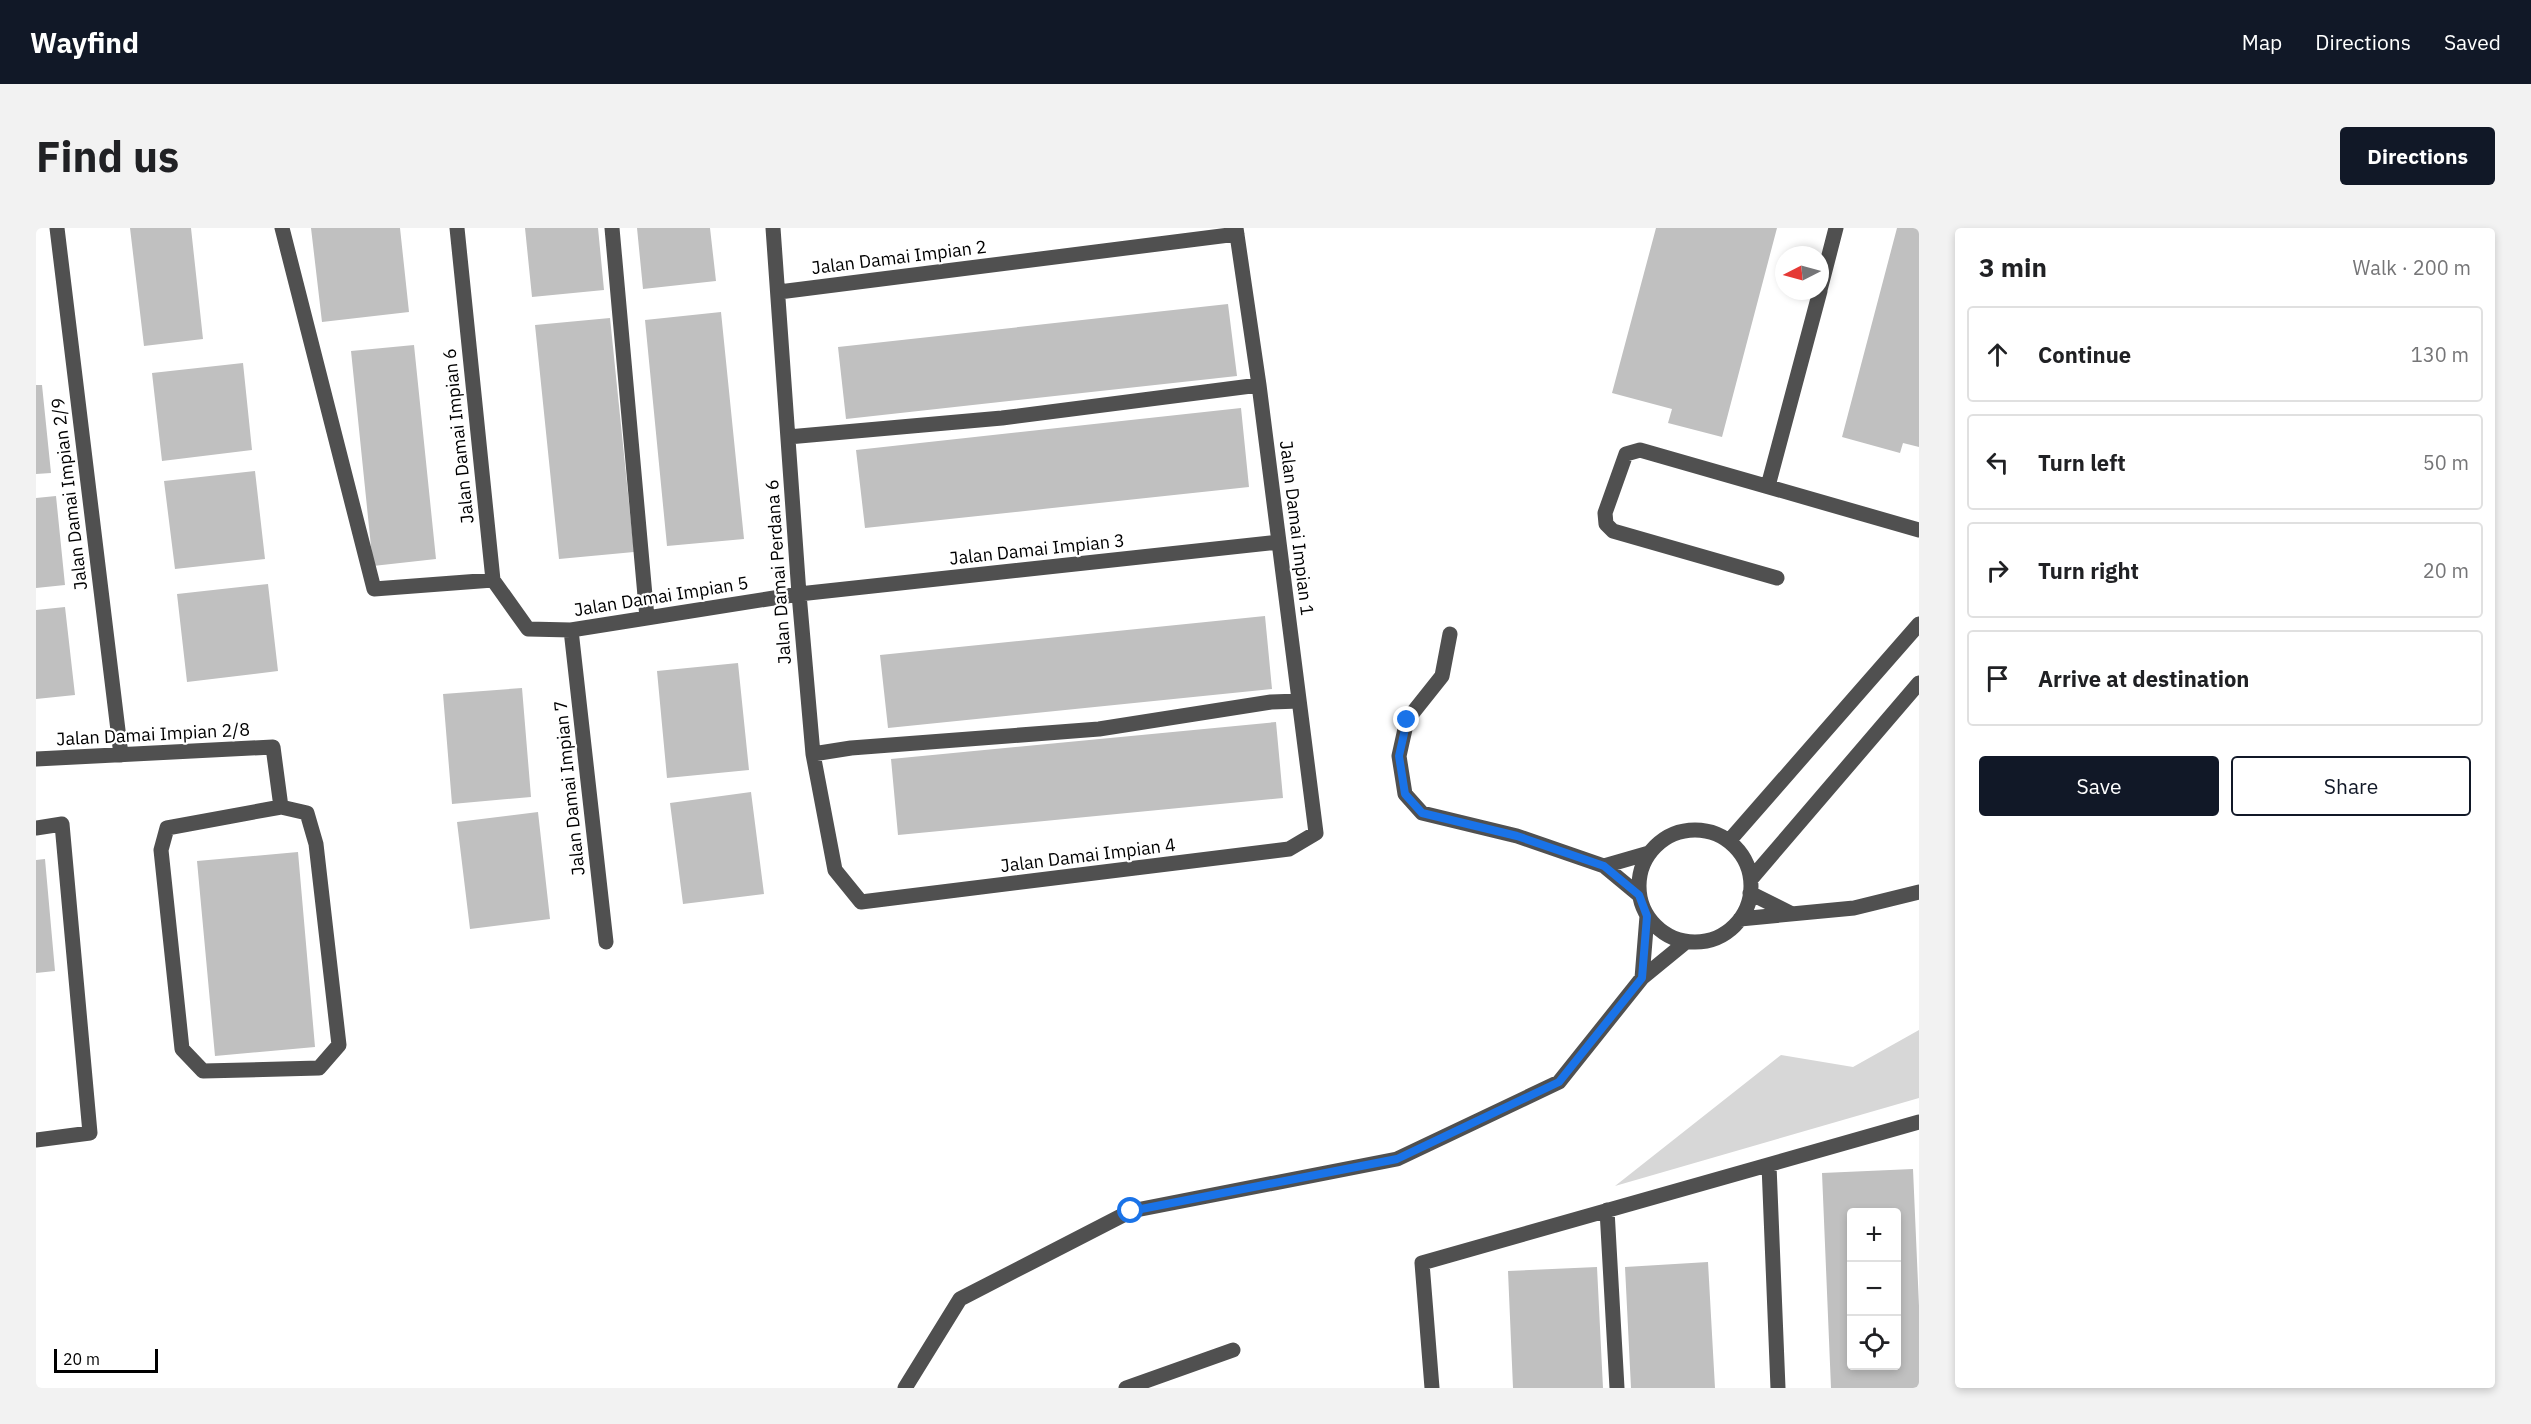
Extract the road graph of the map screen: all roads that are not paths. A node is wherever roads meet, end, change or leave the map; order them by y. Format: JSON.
{"nodes":[{"id":1,"x":57,"y":228,"type":"edge"},
{"id":2,"x":282,"y":228,"type":"edge"},
{"id":3,"x":457,"y":228,"type":"edge"},
{"id":4,"x":612,"y":228,"type":"edge"},
{"id":5,"x":773,"y":228,"type":"edge"},
{"id":6,"x":1836,"y":228,"type":"edge"},
{"id":7,"x":1237,"y":231,"type":"edge"},
{"id":8,"x":1829,"y":255,"type":"edge"},
{"id":9,"x":779,"y":292,"type":"junction"},
{"id":10,"x":1817,"y":300,"type":"edge"},
{"id":11,"x":1260,"y":385,"type":"junction"},
{"id":12,"x":788,"y":437,"type":"junction"},
{"id":13,"x":1768,"y":486,"type":"junction"},
{"id":14,"x":1919,"y":530,"type":"edge"},
{"id":15,"x":1280,"y":542,"type":"junction"},
{"id":16,"x":1777,"y":578,"type":"dead end"},
{"id":17,"x":493,"y":580,"type":"junction"},
{"id":18,"x":799,"y":594,"type":"junction"},
{"id":19,"x":647,"y":618,"type":"junction"},
{"id":20,"x":1919,"y":624,"type":"edge"},
{"id":21,"x":528,"y":630,"type":"joint"},
{"id":22,"x":571,"y":630,"type":"junction"},
{"id":23,"x":1450,"y":634,"type":"dead end"},
{"id":24,"x":1919,"y":683,"type":"edge"},
{"id":25,"x":1299,"y":701,"type":"junction"},
{"id":26,"x":813,"y":754,"type":"junction"},
{"id":27,"x":121,"y":755,"type":"junction"},
{"id":28,"x":36,"y":759,"type":"edge"},
{"id":29,"x":281,"y":807,"type":"junction"},
{"id":30,"x":36,"y":828,"type":"edge"},
{"id":31,"x":1316,"y":833,"type":"joint"},
{"id":32,"x":1729,"y":841,"type":"junction"},
{"id":33,"x":1649,"y":853,"type":"junction"},
{"id":34,"x":1604,"y":866,"type":"junction"},
{"id":35,"x":1751,"y":886,"type":"junction"},
{"id":36,"x":1919,"y":891,"type":"edge"},
{"id":37,"x":1639,"y":895,"type":"junction"},
{"id":38,"x":861,"y":903,"type":"joint"},
{"id":39,"x":1790,"y":913,"type":"junction"},
{"id":40,"x":1647,"y":916,"type":"junction"},
{"id":41,"x":1740,"y":919,"type":"junction"},
{"id":42,"x":606,"y":942,"type":"dead end"},
{"id":43,"x":1686,"y":942,"type":"junction"},
{"id":44,"x":1642,"y":978,"type":"junction"},
{"id":45,"x":1919,"y":1122,"type":"edge"},
{"id":46,"x":36,"y":1140,"type":"edge"},
{"id":47,"x":1769,"y":1165,"type":"junction"},
{"id":48,"x":1608,"y":1210,"type":"junction"},
{"id":49,"x":1233,"y":1350,"type":"dead end"},
{"id":50,"x":905,"y":1388,"type":"edge"},
{"id":51,"x":1126,"y":1388,"type":"edge"},
{"id":52,"x":1432,"y":1388,"type":"edge"},
{"id":53,"x":1617,"y":1388,"type":"edge"},
{"id":54,"x":1778,"y":1388,"type":"edge"}],
"edges":[{"from":1,"to":27,"type":"street","name":"Jalan Damai Impian 2/9"},
{"from":2,"to":17,"type":"street"},
{"from":3,"to":17,"type":"street","name":"Jalan Damai Impian 6"},
{"from":4,"to":19,"type":"street"},
{"from":5,"to":9,"type":"street","name":"Jalan Damai Perdana 6"},
{"from":6,"to":8,"type":"street"},
{"from":7,"to":9,"type":"street","name":"Jalan Damai Impian 2"},
{"from":7,"to":11,"type":"street","name":"Jalan Damai Impian 1"},
{"from":9,"to":12,"type":"street","name":"Jalan Damai Perdana 6"},
{"from":10,"to":13,"type":"street"},
{"from":11,"to":12,"type":"street"},
{"from":11,"to":15,"type":"street","name":"Jalan Damai Impian 1"},
{"from":12,"to":18,"type":"street","name":"Jalan Damai Perdana 6"},
{"from":13,"to":14,"type":"street"},
{"from":13,"to":16,"type":"street"},
{"from":15,"to":18,"type":"street","name":"Jalan Damai Impian 3"},
{"from":15,"to":25,"type":"street","name":"Jalan Damai Impian 1"},
{"from":17,"to":21,"type":"street","name":"Jalan Damai Impian 6"},
{"from":18,"to":19,"type":"street","name":"Jalan Damai Impian 5"},
{"from":18,"to":26,"type":"street","name":"Jalan Damai Perdana 6"},
{"from":19,"to":22,"type":"street","name":"Jalan Damai Impian 5"},
{"from":20,"to":32,"type":"street"},
{"from":21,"to":22,"type":"street","name":"Jalan Damai Impian 5"},
{"from":22,"to":42,"type":"street","name":"Jalan Damai Impian 7"},
{"from":23,"to":34,"type":"street"},
{"from":24,"to":35,"type":"street"},
{"from":25,"to":26,"type":"street"},
{"from":25,"to":31,"type":"street","name":"Jalan Damai Impian 1"},
{"from":26,"to":38,"type":"street","name":"Jalan Damai Perdana 6"},
{"from":27,"to":28,"type":"street","name":"Jalan Damai Impian 2/8"},
{"from":27,"to":29,"type":"street","name":"Jalan Damai Impian 2/8"},
{"from":29,"to":29,"type":"street"},
{"from":30,"to":46,"type":"street"},
{"from":31,"to":38,"type":"street","name":"Jalan Damai Impian 4"},
{"from":32,"to":33,"type":"street"},
{"from":32,"to":35,"type":"street"},
{"from":33,"to":34,"type":"street"},
{"from":33,"to":37,"type":"street"},
{"from":34,"to":37,"type":"street"},
{"from":35,"to":39,"type":"street"},
{"from":35,"to":41,"type":"street"},
{"from":36,"to":39,"type":"street"},
{"from":37,"to":40,"type":"street"},
{"from":39,"to":41,"type":"street"},
{"from":40,"to":43,"type":"street"},
{"from":40,"to":44,"type":"street"},
{"from":41,"to":43,"type":"street"},
{"from":43,"to":44,"type":"street"},
{"from":44,"to":50,"type":"street"},
{"from":45,"to":47,"type":"street"},
{"from":47,"to":48,"type":"street"},
{"from":47,"to":54,"type":"street"},
{"from":48,"to":52,"type":"street"},
{"from":48,"to":53,"type":"street"},
{"from":49,"to":51,"type":"street"}]}
